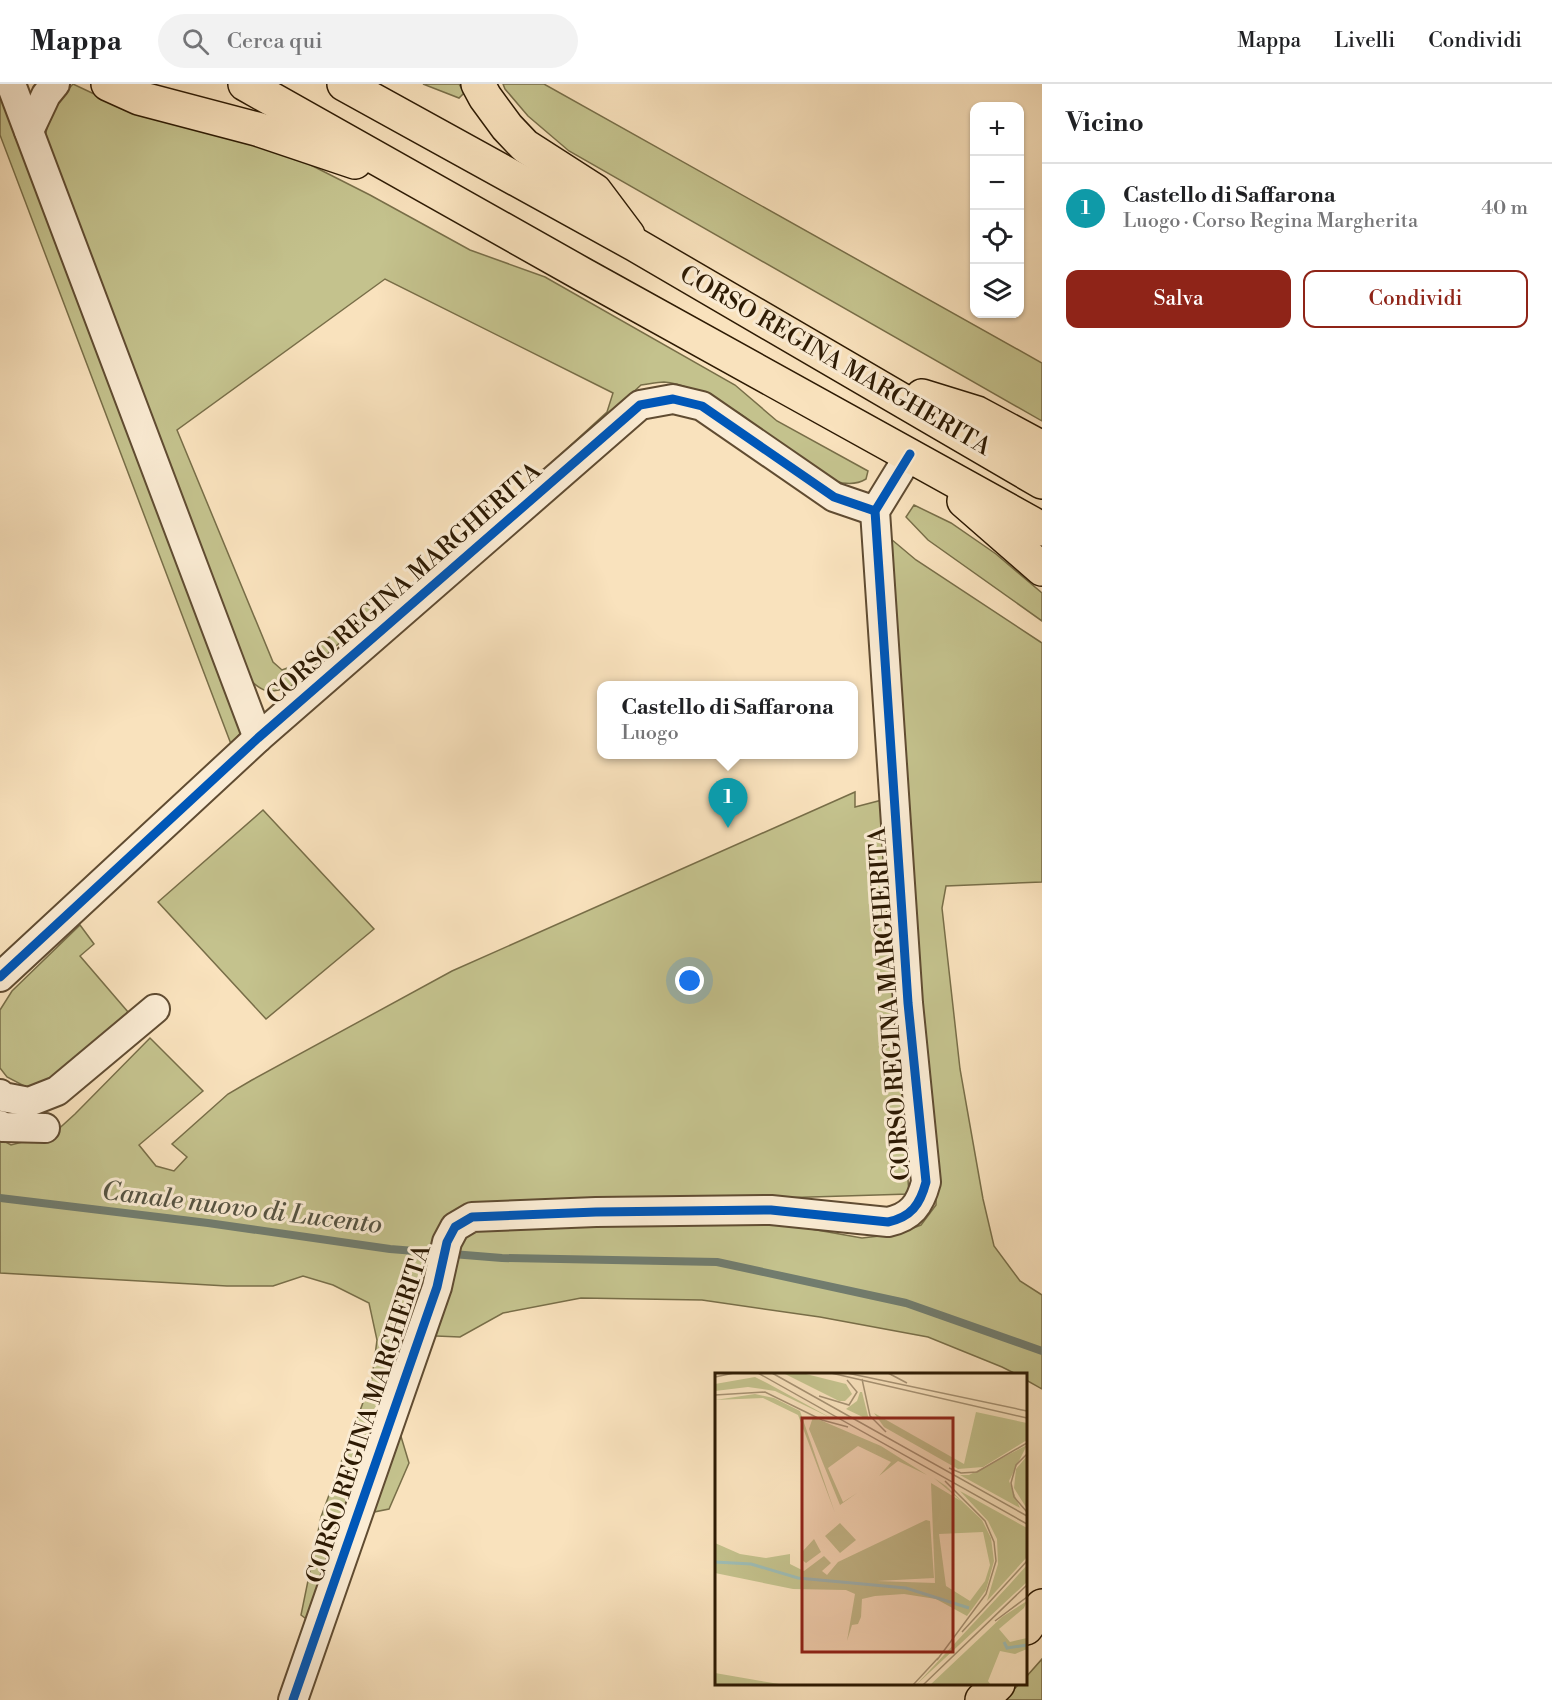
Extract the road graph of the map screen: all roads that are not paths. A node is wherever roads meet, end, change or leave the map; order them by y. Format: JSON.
{"nodes":[{"id":1,"x":11,"y":84,"type":"edge"},
{"id":2,"x":55,"y":84,"type":"edge"},
{"id":3,"x":108,"y":84,"type":"edge"},
{"id":4,"x":245,"y":84,"type":"edge"},
{"id":5,"x":344,"y":84,"type":"edge"},
{"id":6,"x":478,"y":84,"type":"edge"},
{"id":7,"x":29,"y":131,"type":"junction"},
{"id":8,"x":436,"y":190,"type":"junction"},
{"id":9,"x":634,"y":244,"type":"junction"},
{"id":10,"x":869,"y":380,"type":"junction"},
{"id":11,"x":1042,"y":448,"type":"edge"},
{"id":12,"x":910,"y":454,"type":"junction"},
{"id":13,"x":1042,"y":482,"type":"edge"},
{"id":14,"x":875,"y":511,"type":"junction"},
{"id":15,"x":1042,"y":529,"type":"edge"},
{"id":16,"x":1042,"y":569,"type":"edge"},
{"id":17,"x":258,"y":738,"type":"junction"},
{"id":18,"x":0,"y":977,"type":"edge"},
{"id":19,"x":155,"y":1009,"type":"dead end"},
{"id":20,"x":0,"y":1094,"type":"edge"},
{"id":21,"x":0,"y":1125,"type":"edge"},
{"id":22,"x":45,"y":1128,"type":"dead end"},
{"id":23,"x":1042,"y":1606,"type":"edge"},
{"id":24,"x":1027,"y":1627,"type":"edge"},
{"id":25,"x":1042,"y":1636,"type":"edge"},
{"id":26,"x":1027,"y":1652,"type":"edge"},
{"id":27,"x":983,"y":1685,"type":"edge"},
{"id":28,"x":996,"y":1685,"type":"edge"},
{"id":29,"x":293,"y":1700,"type":"edge"},
{"id":30,"x":972,"y":1700,"type":"edge"},
{"id":31,"x":982,"y":1700,"type":"edge"}],
"edges":[{"from":1,"to":7,"type":"street","name":"CORSO REGINA MARGHERITA"},
{"from":2,"to":7,"type":"street"},
{"from":3,"to":8,"type":"main road"},
{"from":4,"to":8,"type":"main road","name":"CORSO REGINA MARGHERITA"},
{"from":5,"to":9,"type":"main road","name":"CORSO REGINA MARGHERITA"},
{"from":6,"to":9,"type":"main road"},
{"from":7,"to":17,"type":"street","name":"CORSO REGINA MARGHERITA"},
{"from":8,"to":12,"type":"main road","name":"CORSO REGINA MARGHERITA"},
{"from":9,"to":10,"type":"main road","name":"CORSO REGINA MARGHERITA"},
{"from":10,"to":11,"type":"main road"},
{"from":10,"to":13,"type":"main road","name":"CORSO REGINA MARGHERITA"},
{"from":12,"to":14,"type":"street","name":"CORSO REGINA MARGHERITA"},
{"from":12,"to":15,"type":"main road","name":"CORSO REGINA MARGHERITA"},
{"from":12,"to":16,"type":"main road"},
{"from":14,"to":17,"type":"street","name":"CORSO REGINA MARGHERITA"},
{"from":14,"to":29,"type":"street","name":"CORSO REGINA MARGHERITA"},
{"from":17,"to":18,"type":"street","name":"CORSO REGINA MARGHERITA"},
{"from":19,"to":20,"type":"street"},
{"from":21,"to":22,"type":"street"},
{"from":23,"to":24,"type":"main road"},
{"from":25,"to":26,"type":"main road"},
{"from":27,"to":30,"type":"main road"},
{"from":28,"to":31,"type":"main road"}]}
